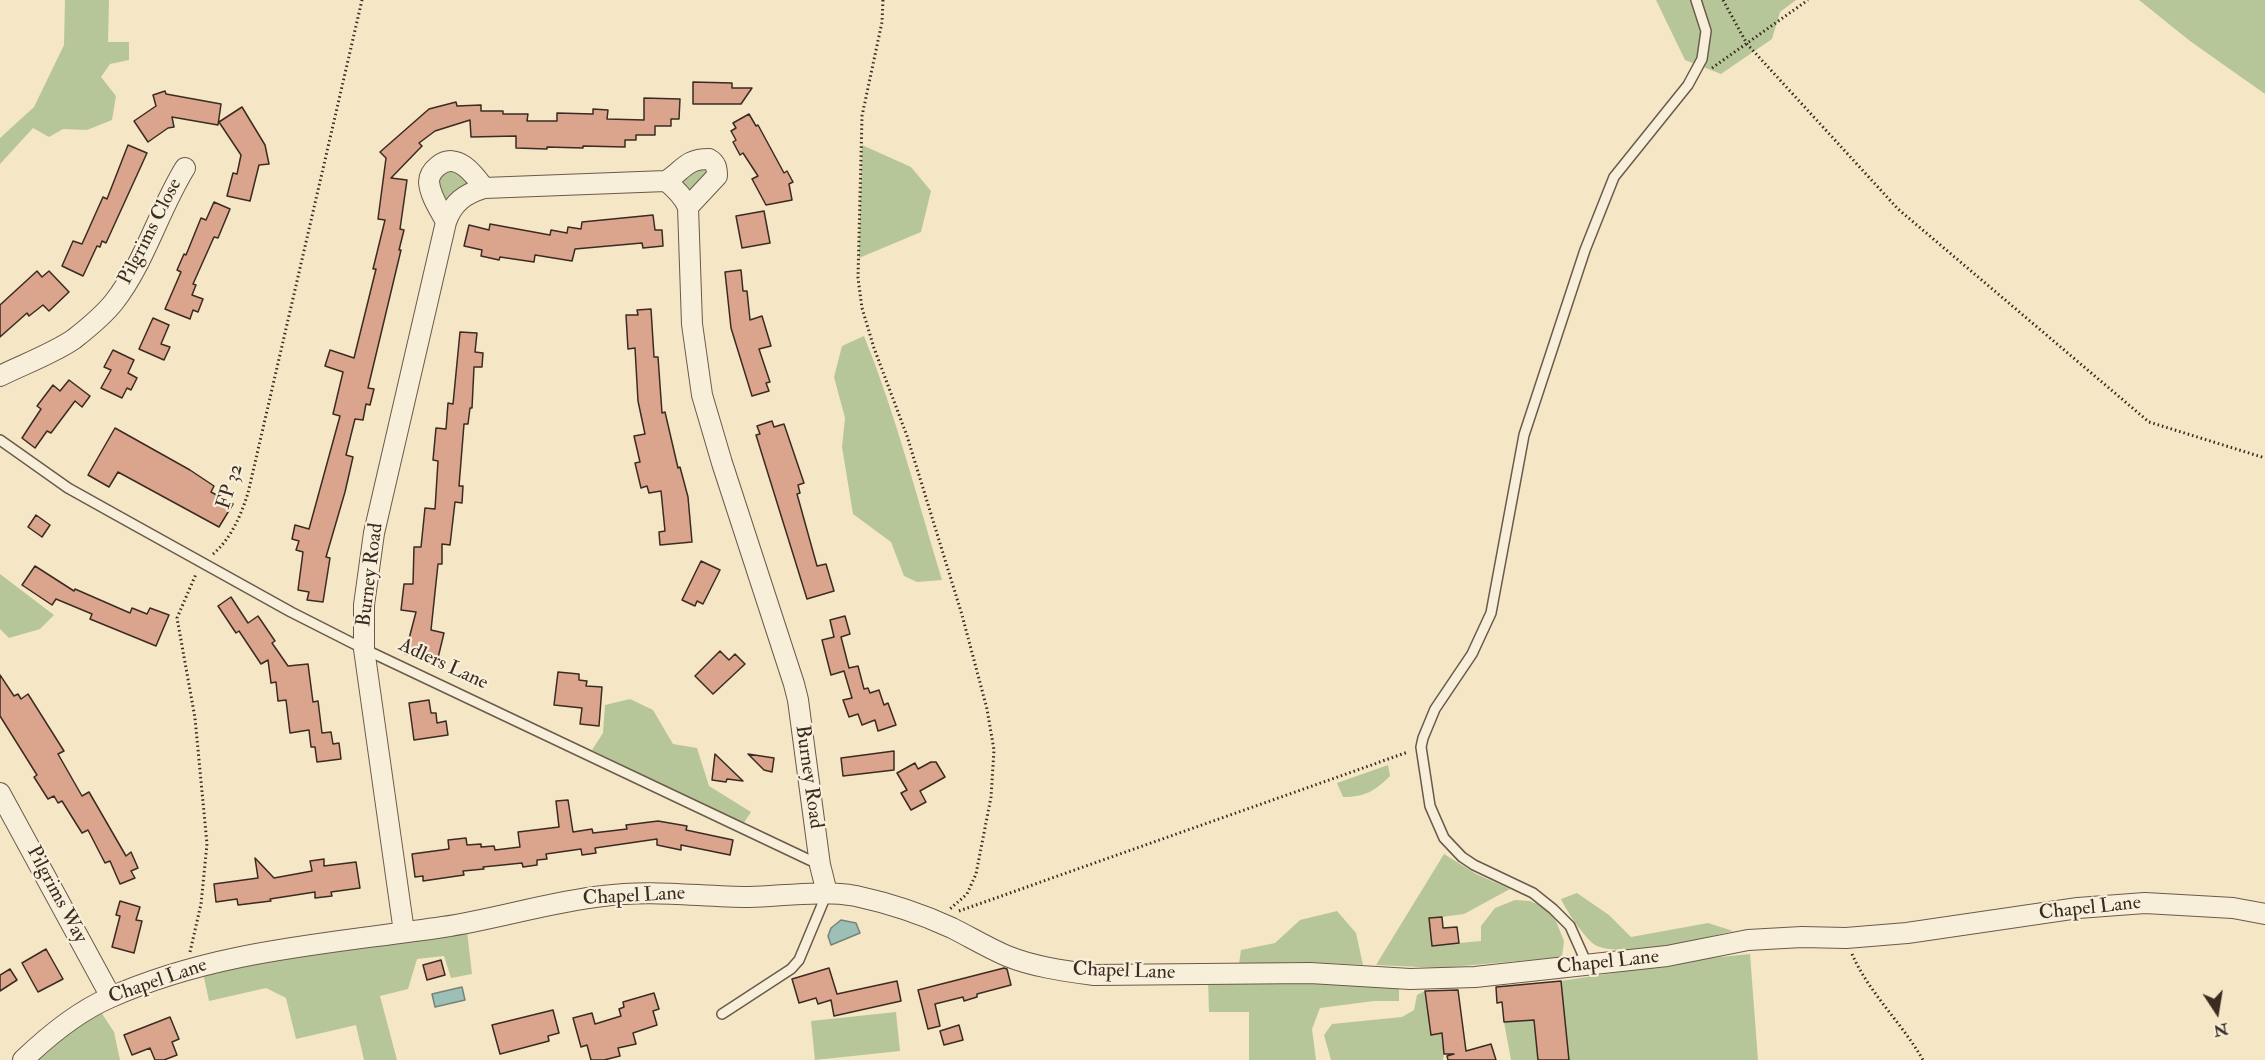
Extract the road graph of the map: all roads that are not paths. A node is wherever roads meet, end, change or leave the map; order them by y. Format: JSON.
{"nodes":[{"id":1,"x":1696,"y":0,"type":"edge"},
{"id":2,"x":184,"y":168,"type":"dead end"},
{"id":3,"x":666,"y":181,"type":"junction"},
{"id":4,"x":484,"y":188,"type":"junction"},
{"id":5,"x":688,"y":207,"type":"junction"},
{"id":6,"x":446,"y":222,"type":"junction"},
{"id":7,"x":0,"y":376,"type":"edge"},
{"id":8,"x":0,"y":440,"type":"edge"},
{"id":9,"x":364,"y":649,"type":"junction"},
{"id":10,"x":0,"y":793,"type":"edge"},
{"id":11,"x":820,"y":865,"type":"junction"},
{"id":12,"x":827,"y":893,"type":"junction"},
{"id":13,"x":2265,"y":914,"type":"edge"},
{"id":14,"x":405,"y":932,"type":"junction"},
{"id":15,"x":1587,"y":966,"type":"junction"},
{"id":16,"x":111,"y":997,"type":"junction"},
{"id":17,"x":722,"y":1014,"type":"dead end"},
{"id":18,"x":23,"y":1060,"type":"edge"}],
"edges":[{"from":1,"to":15,"type":"lane"},
{"from":2,"to":7,"type":"street","name":"Pilgrims Close"},
{"from":3,"to":4,"type":"street","name":"Burney Road"},
{"from":3,"to":5,"type":"street"},
{"from":3,"to":5,"type":"street"},
{"from":4,"to":6,"type":"street","name":"Burney Road"},
{"from":4,"to":6,"type":"street"},
{"from":5,"to":11,"type":"street","name":"Burney Road"},
{"from":6,"to":9,"type":"street","name":"Burney Road"},
{"from":8,"to":9,"type":"lane","name":"Adlers Lane"},
{"from":9,"to":11,"type":"lane","name":"Adlers Lane"},
{"from":9,"to":14,"type":"street","name":"Burney Road"},
{"from":10,"to":16,"type":"street","name":"Pilgrims Way"},
{"from":11,"to":12,"type":"street","name":"Burney Road"},
{"from":12,"to":14,"type":"street","name":"Chapel Lane"},
{"from":12,"to":15,"type":"street","name":"Chapel Lane"},
{"from":12,"to":17,"type":"lane"},
{"from":13,"to":15,"type":"street","name":"Chapel Lane"},
{"from":14,"to":16,"type":"street","name":"Chapel Lane"},
{"from":16,"to":18,"type":"street","name":"Chapel Lane"}]}
